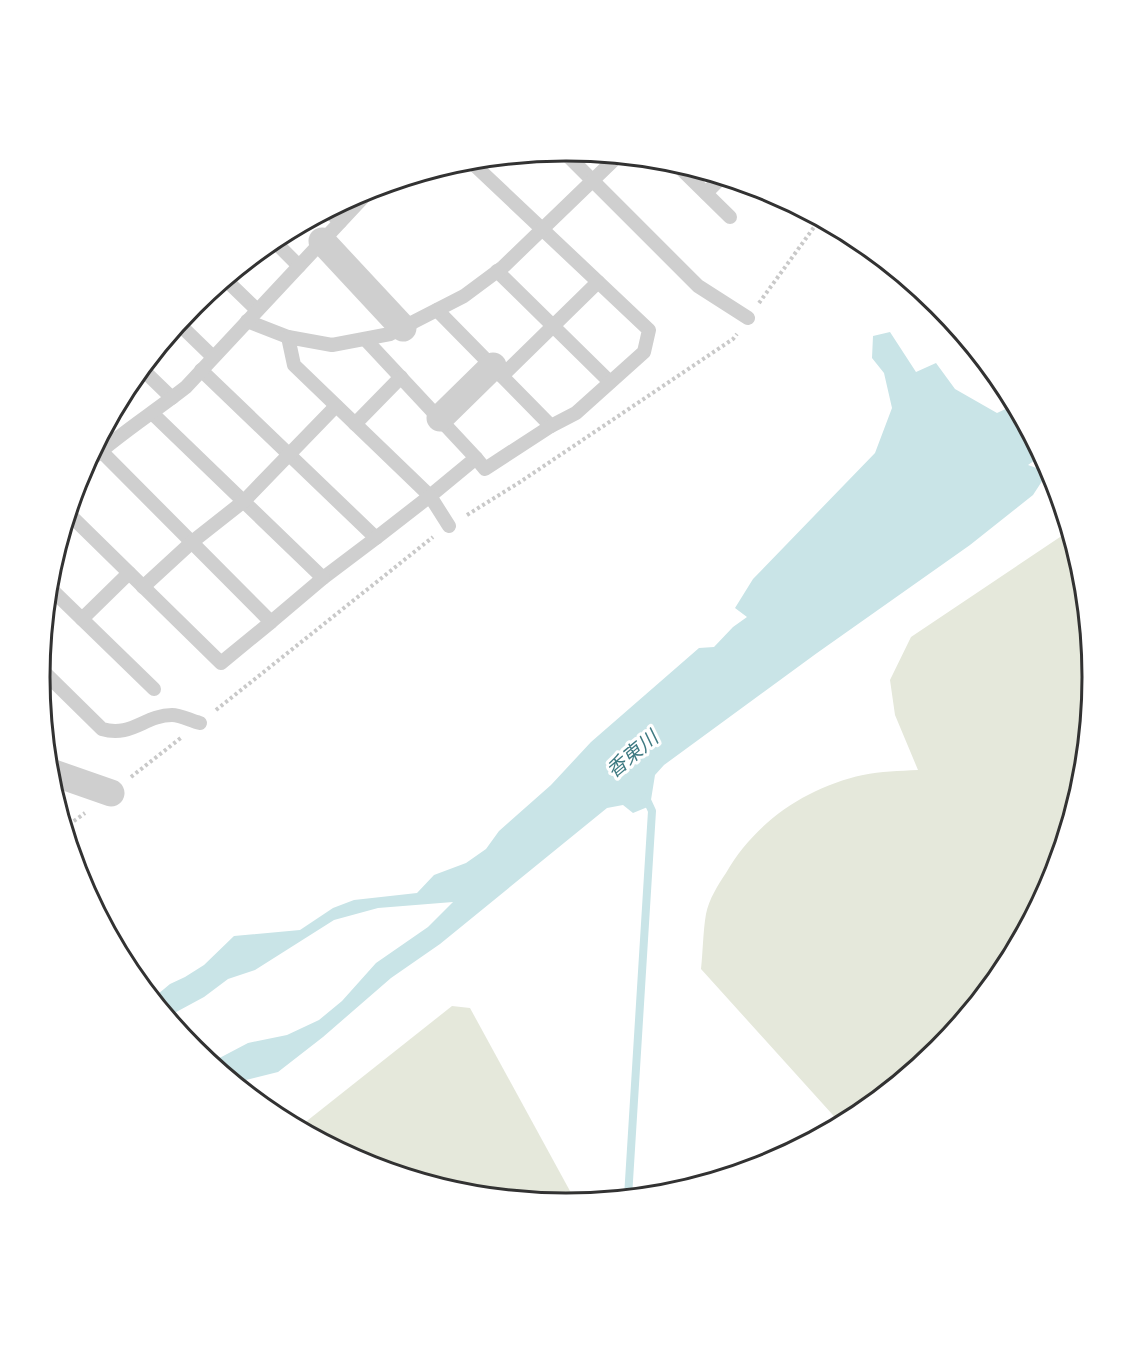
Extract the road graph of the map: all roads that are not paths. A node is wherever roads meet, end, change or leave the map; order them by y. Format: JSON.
{"nodes":[{"id":1,"x":573,"y":161,"type":"edge"},
{"id":2,"x":610,"y":163,"type":"edge"},
{"id":3,"x":478,"y":169,"type":"edge"},
{"id":4,"x":689,"y":177,"type":"edge"},
{"id":5,"x":592,"y":180,"type":"junction"},
{"id":6,"x":715,"y":184,"type":"edge"},
{"id":7,"x":706,"y":193,"type":"junction"},
{"id":8,"x":355,"y":206,"type":"edge"},
{"id":9,"x":730,"y":217,"type":"dead end"},
{"id":10,"x":329,"y":218,"type":"edge"},
{"id":11,"x":542,"y":229,"type":"junction"},
{"id":12,"x":331,"y":231,"type":"junction"},
{"id":13,"x":280,"y":247,"type":"edge"},
{"id":14,"x":299,"y":266,"type":"junction"},
{"id":15,"x":497,"y":271,"type":"junction"},
{"id":16,"x":598,"y":282,"type":"junction"},
{"id":17,"x":230,"y":285,"type":"edge"},
{"id":18,"x":437,"y":310,"type":"junction"},
{"id":19,"x":252,"y":315,"type":"junction"},
{"id":20,"x":748,"y":318,"type":"dead end"},
{"id":21,"x":553,"y":326,"type":"junction"},
{"id":22,"x":403,"y":328,"type":"junction"},
{"id":23,"x":185,"y":330,"type":"edge"},
{"id":24,"x":288,"y":337,"type":"junction"},
{"id":25,"x":365,"y":339,"type":"junction"},
{"id":26,"x":213,"y":357,"type":"junction"},
{"id":27,"x":201,"y":370,"type":"junction"},
{"id":28,"x":497,"y":371,"type":"junction"},
{"id":29,"x":148,"y":374,"type":"edge"},
{"id":30,"x":401,"y":377,"type":"junction"},
{"id":31,"x":610,"y":382,"type":"junction"},
{"id":32,"x":172,"y":398,"type":"junction"},
{"id":33,"x":336,"y":406,"type":"junction"},
{"id":34,"x":153,"y":414,"type":"junction"},
{"id":35,"x":440,"y":418,"type":"junction"},
{"id":36,"x":355,"y":424,"type":"junction"},
{"id":37,"x":551,"y":426,"type":"junction"},
{"id":38,"x":108,"y":440,"type":"edge"},
{"id":39,"x":103,"y":449,"type":"edge"},
{"id":40,"x":289,"y":454,"type":"junction"},
{"id":41,"x":476,"y":458,"type":"junction"},
{"id":42,"x":430,"y":496,"type":"junction"},
{"id":43,"x":244,"y":501,"type":"junction"},
{"id":44,"x":74,"y":519,"type":"edge"},
{"id":45,"x":449,"y":526,"type":"dead end"},
{"id":46,"x":376,"y":538,"type":"junction"},
{"id":47,"x":192,"y":542,"type":"junction"},
{"id":48,"x":129,"y":573,"type":"junction"},
{"id":49,"x":323,"y":578,"type":"junction"},
{"id":50,"x":143,"y":587,"type":"junction"},
{"id":51,"x":56,"y":594,"type":"edge"},
{"id":52,"x":82,"y":619,"type":"junction"},
{"id":53,"x":272,"y":622,"type":"junction"},
{"id":54,"x":50,"y":678,"type":"edge"},
{"id":55,"x":154,"y":689,"type":"dead end"},
{"id":56,"x":200,"y":723,"type":"dead end"},
{"id":57,"x":59,"y":775,"type":"edge"},
{"id":58,"x":111,"y":793,"type":"dead end"}],
"edges":[{"from":1,"to":5,"type":"lane"},
{"from":2,"to":5,"type":"lane"},
{"from":3,"to":11,"type":"lane"},
{"from":4,"to":7,"type":"lane"},
{"from":5,"to":11,"type":"lane"},
{"from":5,"to":20,"type":"lane"},
{"from":6,"to":7,"type":"lane"},
{"from":7,"to":9,"type":"lane"},
{"from":8,"to":12,"type":"lane"},
{"from":10,"to":12,"type":"lane"},
{"from":11,"to":15,"type":"lane"},
{"from":11,"to":16,"type":"lane"},
{"from":12,"to":14,"type":"lane"},
{"from":12,"to":22,"type":"street"},
{"from":13,"to":14,"type":"lane"},
{"from":14,"to":19,"type":"lane"},
{"from":15,"to":18,"type":"lane"},
{"from":15,"to":21,"type":"lane"},
{"from":16,"to":21,"type":"lane"},
{"from":16,"to":31,"type":"lane"},
{"from":17,"to":19,"type":"lane"},
{"from":18,"to":22,"type":"lane"},
{"from":18,"to":28,"type":"lane"},
{"from":19,"to":24,"type":"lane"},
{"from":19,"to":26,"type":"lane"},
{"from":21,"to":28,"type":"lane"},
{"from":21,"to":31,"type":"lane"},
{"from":22,"to":25,"type":"lane"},
{"from":23,"to":26,"type":"lane"},
{"from":24,"to":25,"type":"lane"},
{"from":24,"to":33,"type":"lane"},
{"from":25,"to":30,"type":"lane"},
{"from":26,"to":27,"type":"lane"},
{"from":27,"to":32,"type":"lane"},
{"from":27,"to":40,"type":"lane"},
{"from":28,"to":35,"type":"street"},
{"from":28,"to":37,"type":"lane"},
{"from":29,"to":32,"type":"lane"},
{"from":30,"to":35,"type":"lane"},
{"from":30,"to":36,"type":"lane"},
{"from":31,"to":37,"type":"lane"},
{"from":32,"to":34,"type":"lane"},
{"from":33,"to":36,"type":"lane"},
{"from":33,"to":40,"type":"lane"},
{"from":34,"to":38,"type":"lane"},
{"from":34,"to":43,"type":"lane"},
{"from":35,"to":41,"type":"lane"},
{"from":36,"to":42,"type":"lane"},
{"from":37,"to":41,"type":"lane"},
{"from":39,"to":47,"type":"lane"},
{"from":40,"to":43,"type":"lane"},
{"from":40,"to":46,"type":"lane"},
{"from":41,"to":42,"type":"lane"},
{"from":42,"to":45,"type":"lane"},
{"from":42,"to":46,"type":"lane"},
{"from":43,"to":47,"type":"lane"},
{"from":43,"to":49,"type":"lane"},
{"from":44,"to":48,"type":"lane"},
{"from":46,"to":49,"type":"lane"},
{"from":47,"to":50,"type":"lane"},
{"from":47,"to":53,"type":"lane"},
{"from":48,"to":50,"type":"lane"},
{"from":48,"to":52,"type":"lane"},
{"from":49,"to":53,"type":"lane"},
{"from":50,"to":53,"type":"lane"},
{"from":51,"to":52,"type":"lane"},
{"from":52,"to":55,"type":"lane"},
{"from":54,"to":56,"type":"lane"},
{"from":57,"to":58,"type":"street"}]}
